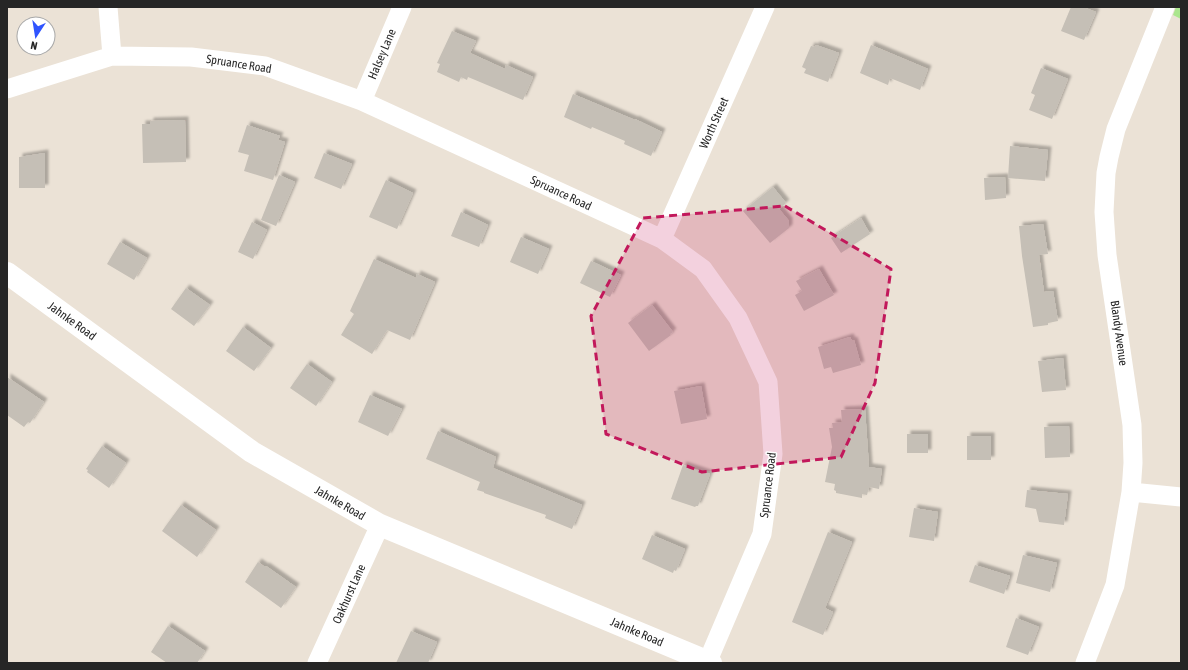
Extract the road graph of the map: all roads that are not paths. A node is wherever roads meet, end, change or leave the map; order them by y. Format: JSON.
{"nodes":[{"id":1,"x":108,"y":7,"type":"edge"},
{"id":2,"x":402,"y":7,"type":"edge"},
{"id":3,"x":765,"y":7,"type":"edge"},
{"id":4,"x":1165,"y":7,"type":"edge"},
{"id":5,"x":112,"y":56,"type":"junction"},
{"id":6,"x":7,"y":89,"type":"edge"},
{"id":7,"x":362,"y":101,"type":"junction"},
{"id":8,"x":662,"y":239,"type":"junction"},
{"id":9,"x":7,"y":273,"type":"edge"},
{"id":10,"x":1131,"y":492,"type":"junction"},
{"id":11,"x":1181,"y":497,"type":"edge"},
{"id":12,"x":380,"y":525,"type":"junction"},
{"id":13,"x":708,"y":662,"type":"edge"},
{"id":14,"x":318,"y":663,"type":"edge"},
{"id":15,"x":1085,"y":663,"type":"edge"}],
"edges":[{"from":1,"to":5,"type":"street"},
{"from":2,"to":7,"type":"street","name":"Halsey Lane"},
{"from":3,"to":8,"type":"street","name":"Worth Street"},
{"from":4,"to":10,"type":"street","name":"Blandy Avenue"},
{"from":5,"to":6,"type":"street","name":"Spruance Road"},
{"from":5,"to":7,"type":"street","name":"Spruance Road"},
{"from":7,"to":8,"type":"street","name":"Spruance Road"},
{"from":8,"to":13,"type":"street","name":"Spruance Road"},
{"from":9,"to":12,"type":"main road","name":"Jahnke Road"},
{"from":10,"to":11,"type":"street"},
{"from":10,"to":15,"type":"street","name":"Blandy Avenue"},
{"from":12,"to":13,"type":"main road","name":"Jahnke Road"},
{"from":12,"to":14,"type":"street","name":"Oakhurst Lane"}]}
